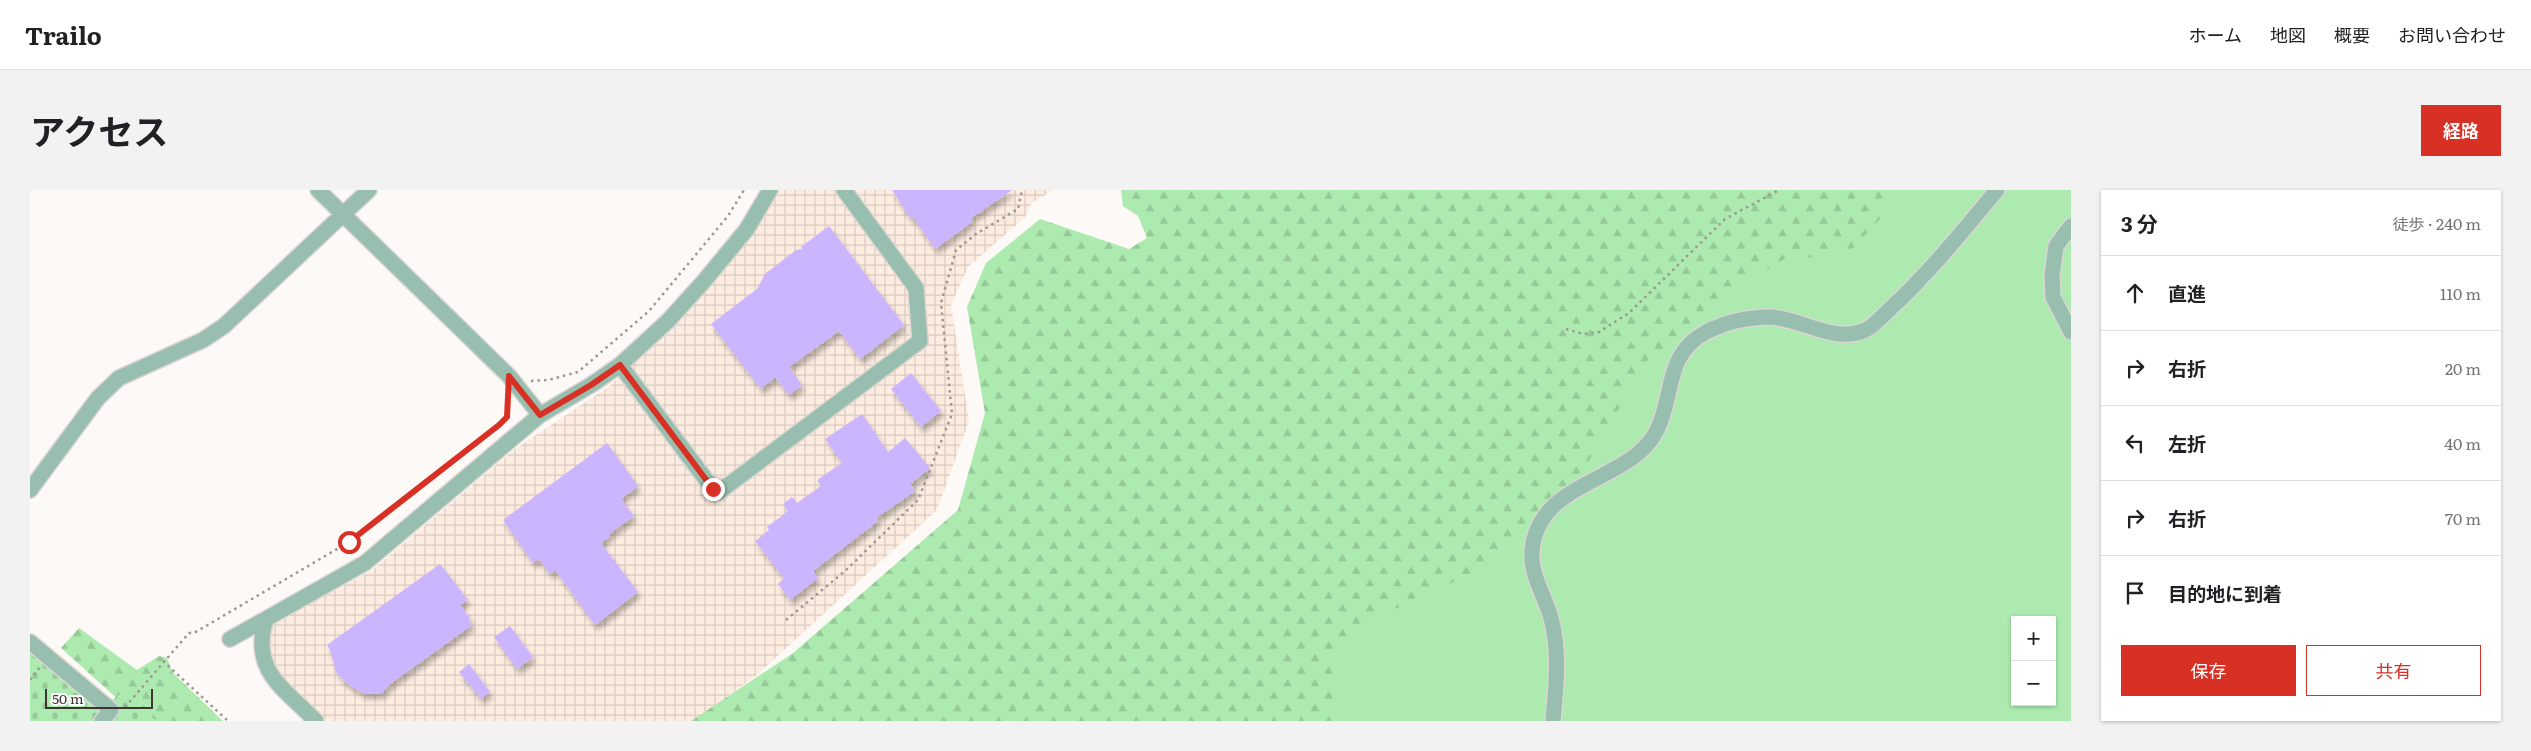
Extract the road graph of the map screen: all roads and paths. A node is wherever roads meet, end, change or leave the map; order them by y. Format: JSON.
{"nodes":[{"id":1,"x":318,"y":190,"type":"edge"},
{"id":2,"x":369,"y":190,"type":"edge"},
{"id":3,"x":744,"y":190,"type":"edge"},
{"id":4,"x":770,"y":190,"type":"edge"},
{"id":5,"x":844,"y":190,"type":"edge"},
{"id":6,"x":1022,"y":190,"type":"edge"},
{"id":7,"x":1779,"y":190,"type":"edge"},
{"id":8,"x":1996,"y":190,"type":"edge"},
{"id":9,"x":344,"y":214,"type":"junction"},
{"id":10,"x":2071,"y":226,"type":"edge"},
{"id":11,"x":1566,"y":330,"type":"dead end"},
{"id":12,"x":2071,"y":332,"type":"edge"},
{"id":13,"x":620,"y":365,"type":"junction"},
{"id":14,"x":509,"y":376,"type":"junction"},
{"id":15,"x":540,"y":415,"type":"junction"},
{"id":16,"x":30,"y":490,"type":"edge"},
{"id":17,"x":266,"y":619,"type":"junction"},
{"id":18,"x":786,"y":620,"type":"dead end"},
{"id":19,"x":230,"y":639,"type":"dead end"},
{"id":20,"x":30,"y":642,"type":"edge"},
{"id":21,"x":163,"y":661,"type":"junction"},
{"id":22,"x":107,"y":716,"type":"edge"},
{"id":23,"x":228,"y":721,"type":"edge"},
{"id":24,"x":316,"y":721,"type":"edge"},
{"id":25,"x":1553,"y":721,"type":"edge"}],
"edges":[{"from":1,"to":9,"type":"street"},
{"from":2,"to":9,"type":"street"},
{"from":3,"to":14,"type":"path"},
{"from":4,"to":13,"type":"street"},
{"from":5,"to":13,"type":"street"},
{"from":6,"to":18,"type":"path"},
{"from":7,"to":11,"type":"path"},
{"from":8,"to":25,"type":"street"},
{"from":9,"to":14,"type":"street"},
{"from":9,"to":16,"type":"street"},
{"from":10,"to":12,"type":"street"},
{"from":13,"to":15,"type":"street"},
{"from":14,"to":15,"type":"street"},
{"from":14,"to":21,"type":"path"},
{"from":15,"to":17,"type":"street"},
{"from":17,"to":19,"type":"street"},
{"from":17,"to":24,"type":"street"},
{"from":20,"to":22,"type":"street"},
{"from":21,"to":22,"type":"path"},
{"from":21,"to":23,"type":"path"}]}
